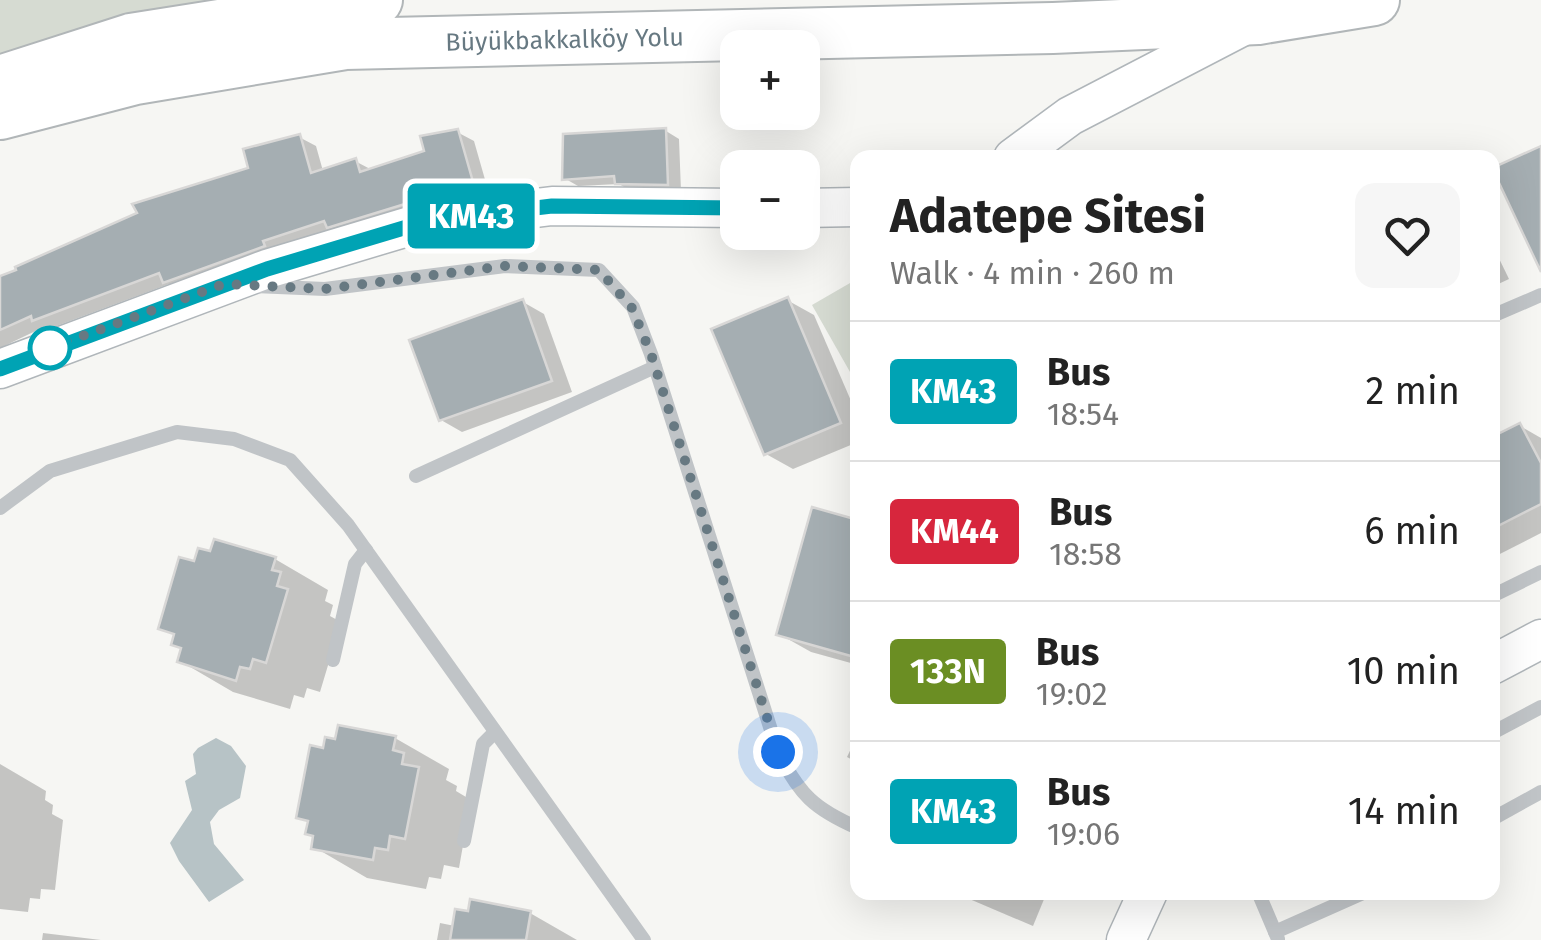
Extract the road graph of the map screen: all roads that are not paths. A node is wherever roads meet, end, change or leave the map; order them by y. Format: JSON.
{"nodes":[{"id":1,"x":377,"y":0,"type":"edge"},
{"id":2,"x":1374,"y":0,"type":"edge"},
{"id":3,"x":1264,"y":9,"type":"edge"},
{"id":4,"x":0,"y":81,"type":"edge"},
{"id":5,"x":0,"y":114,"type":"edge"},
{"id":6,"x":1024,"y":150,"type":"edge"},
{"id":7,"x":850,"y":207,"type":"edge"},
{"id":8,"x":720,"y":208,"type":"edge"},
{"id":9,"x":820,"y":208,"type":"edge"},
{"id":10,"x":224,"y":284,"type":"junction"},
{"id":11,"x":1541,"y":295,"type":"edge"},
{"id":12,"x":1500,"y":313,"type":"edge"},
{"id":13,"x":655,"y":368,"type":"junction"},
{"id":14,"x":0,"y":369,"type":"edge"},
{"id":15,"x":416,"y":476,"type":"dead end"},
{"id":16,"x":0,"y":508,"type":"edge"},
{"id":17,"x":366,"y":550,"type":"junction"},
{"id":18,"x":1541,"y":572,"type":"edge"},
{"id":19,"x":1500,"y":592,"type":"edge"},
{"id":20,"x":1541,"y":640,"type":"edge"},
{"id":21,"x":332,"y":660,"type":"dead end"},
{"id":22,"x":1500,"y":661,"type":"edge"},
{"id":23,"x":1541,"y":707,"type":"edge"},
{"id":24,"x":1500,"y":730,"type":"edge"},
{"id":25,"x":495,"y":732,"type":"junction"},
{"id":26,"x":1541,"y":792,"type":"edge"},
{"id":27,"x":1500,"y":815,"type":"edge"},
{"id":28,"x":850,"y":824,"type":"edge"},
{"id":29,"x":464,"y":841,"type":"dead end"},
{"id":30,"x":1144,"y":900,"type":"edge"},
{"id":31,"x":1261,"y":900,"type":"edge"},
{"id":32,"x":1349,"y":900,"type":"edge"},
{"id":33,"x":1276,"y":936,"type":"edge"},
{"id":34,"x":644,"y":940,"type":"edge"},
{"id":35,"x":1126,"y":940,"type":"edge"}],
"edges":[{"from":1,"to":4,"type":"highway"},
{"from":2,"to":3,"type":"highway","name":"Büyükbakkalköy Yolu"},
{"from":3,"to":5,"type":"highway","name":"Büyükbakkalköy Yolu"},
{"from":3,"to":6,"type":"street"},
{"from":7,"to":9,"type":"street"},
{"from":8,"to":10,"type":"street"},
{"from":10,"to":13,"type":"lane"},
{"from":10,"to":14,"type":"street"},
{"from":11,"to":12,"type":"lane"},
{"from":13,"to":15,"type":"lane"},
{"from":13,"to":28,"type":"lane"},
{"from":16,"to":17,"type":"lane"},
{"from":17,"to":21,"type":"lane"},
{"from":17,"to":25,"type":"lane"},
{"from":18,"to":19,"type":"lane"},
{"from":20,"to":22,"type":"street"},
{"from":23,"to":24,"type":"lane"},
{"from":25,"to":29,"type":"lane"},
{"from":25,"to":34,"type":"lane"},
{"from":26,"to":27,"type":"lane"},
{"from":30,"to":35,"type":"street"},
{"from":31,"to":33,"type":"lane"},
{"from":32,"to":33,"type":"lane"}]}
